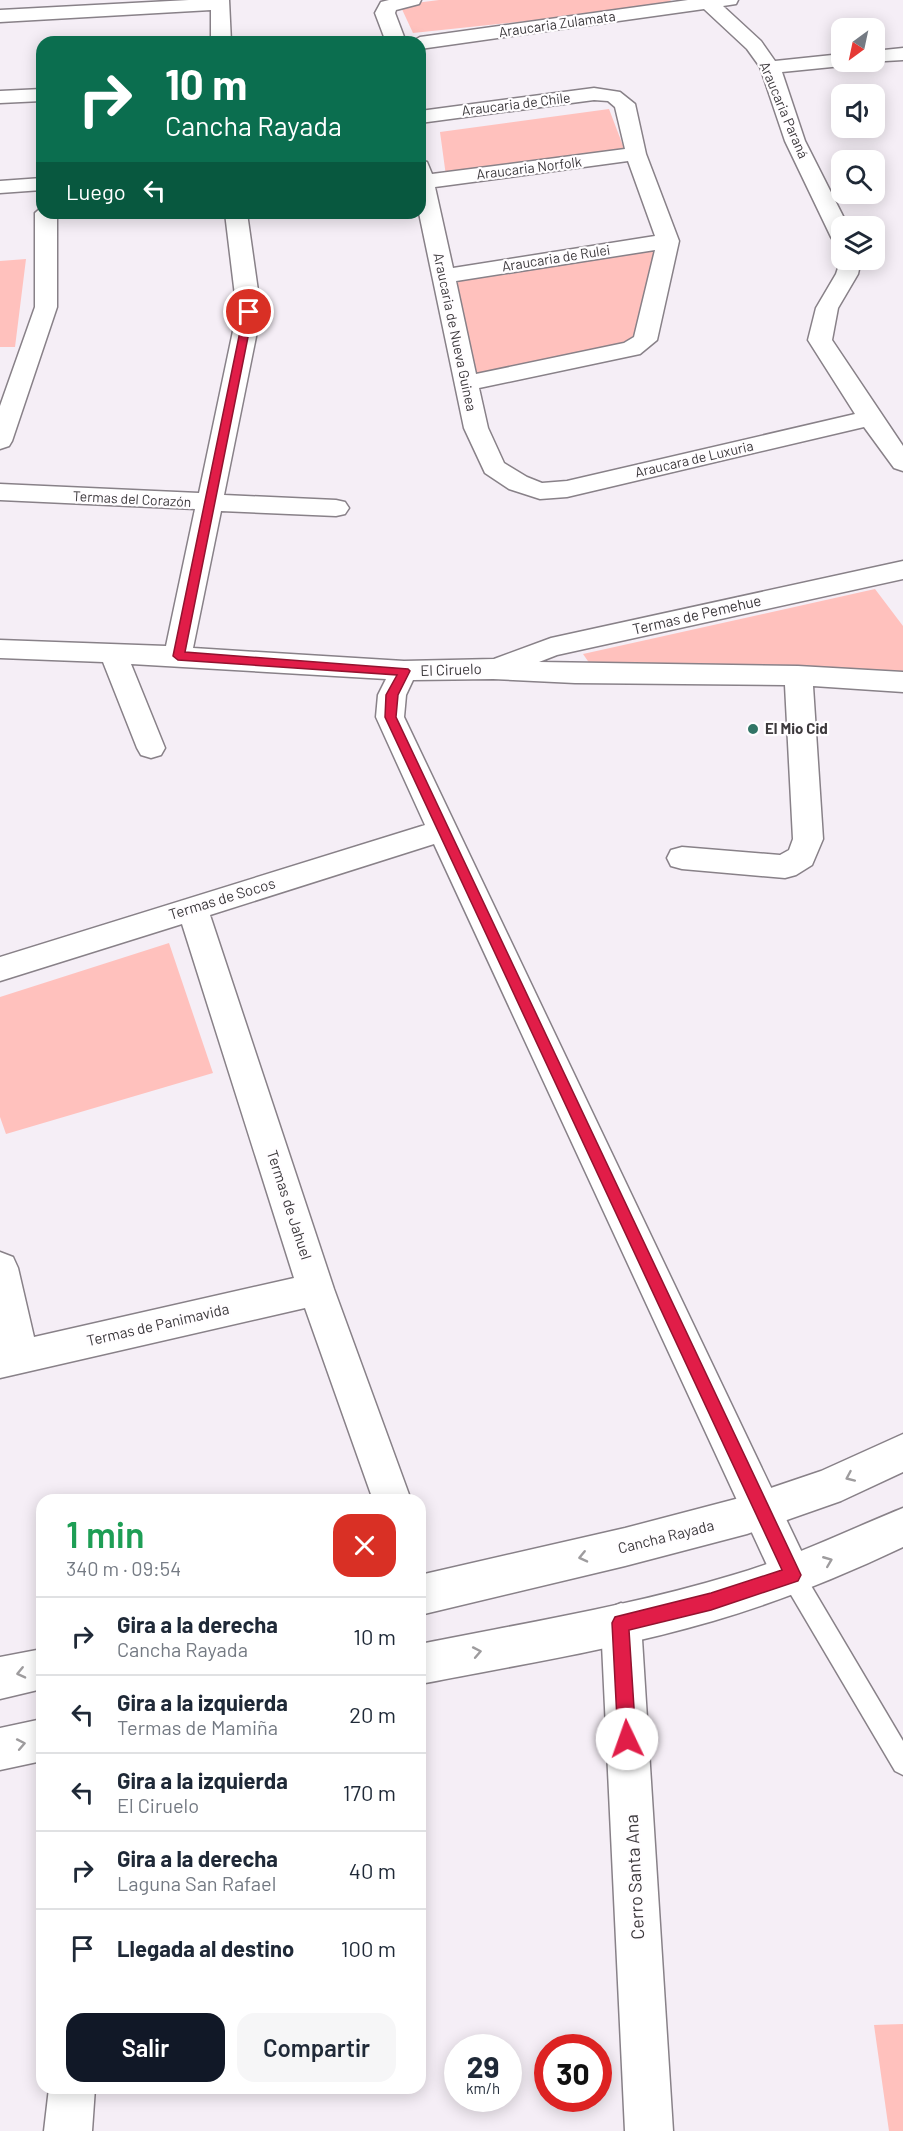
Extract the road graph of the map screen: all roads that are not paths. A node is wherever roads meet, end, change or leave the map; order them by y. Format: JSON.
{"nodes":[{"id":1,"x":412,"y":0,"type":"edge"},
{"id":2,"x":715,"y":1,"type":"edge"},
{"id":3,"x":220,"y":2,"type":"edge"},
{"id":4,"x":0,"y":16,"type":"edge"},
{"id":5,"x":221,"y":36,"type":"edge"},
{"id":6,"x":394,"y":36,"type":"edge"},
{"id":7,"x":426,"y":42,"type":"edge"},
{"id":8,"x":903,"y":54,"type":"edge"},
{"id":9,"x":885,"y":56,"type":"edge"},
{"id":10,"x":831,"y":61,"type":"edge"},
{"id":11,"x":770,"y":67,"type":"junction"},
{"id":12,"x":36,"y":95,"type":"edge"},
{"id":13,"x":0,"y":97,"type":"edge"},
{"id":14,"x":426,"y":116,"type":"edge"},
{"id":15,"x":636,"y":154,"type":"junction"},
{"id":16,"x":426,"y":174,"type":"edge"},
{"id":17,"x":36,"y":184,"type":"edge"},
{"id":18,"x":0,"y":187,"type":"edge"},
{"id":19,"x":426,"y":197,"type":"edge"},
{"id":20,"x":832,"y":216,"type":"edge"},
{"id":21,"x":46,"y":219,"type":"edge"},
{"id":22,"x":237,"y":219,"type":"edge"},
{"id":23,"x":668,"y":241,"type":"junction"},
{"id":24,"x":848,"y":270,"type":"edge"},
{"id":25,"x":443,"y":276,"type":"junction"},
{"id":26,"x":467,"y":383,"type":"junction"},
{"id":27,"x":870,"y":418,"type":"junction"},
{"id":28,"x":0,"y":441,"type":"edge"},
{"id":29,"x":903,"y":463,"type":"edge"},
{"id":30,"x":518,"y":483,"type":"joint"},
{"id":31,"x":0,"y":492,"type":"edge"},
{"id":32,"x":210,"y":503,"type":"junction"},
{"id":33,"x":336,"y":508,"type":"dead end"},
{"id":34,"x":903,"y":570,"type":"edge"},
{"id":35,"x":0,"y":649,"type":"edge"},
{"id":36,"x":113,"y":653,"type":"junction"},
{"id":37,"x":178,"y":656,"type":"junction"},
{"id":38,"x":494,"y":669,"type":"junction"},
{"id":39,"x":404,"y":671,"type":"junction"},
{"id":40,"x":798,"y":676,"type":"junction"},
{"id":41,"x":903,"y":682,"type":"edge"},
{"id":42,"x":151,"y":748,"type":"dead end"},
{"id":43,"x":444,"y":830,"type":"junction"},
{"id":44,"x":682,"y":858,"type":"dead end"},
{"id":45,"x":192,"y":908,"type":"junction"},
{"id":46,"x":0,"y":969,"type":"edge"},
{"id":47,"x":0,"y":1268,"type":"edge"},
{"id":48,"x":316,"y":1289,"type":"junction"},
{"id":49,"x":10,"y":1359,"type":"edge"},
{"id":50,"x":903,"y":1452,"type":"edge"},
{"id":51,"x":390,"y":1494,"type":"edge"},
{"id":52,"x":762,"y":1510,"type":"junction"},
{"id":53,"x":903,"y":1527,"type":"edge"},
{"id":54,"x":792,"y":1575,"type":"junction"},
{"id":55,"x":426,"y":1589,"type":"edge"},
{"id":56,"x":621,"y":1623,"type":"junction"},
{"id":57,"x":426,"y":1663,"type":"edge"},
{"id":58,"x":36,"y":1670,"type":"edge"},
{"id":59,"x":0,"y":1678,"type":"edge"},
{"id":60,"x":36,"y":1741,"type":"edge"},
{"id":61,"x":0,"y":1749,"type":"edge"},
{"id":62,"x":903,"y":1763,"type":"edge"},
{"id":63,"x":71,"y":2094,"type":"edge"},
{"id":64,"x":68,"y":2131,"type":"edge"},
{"id":65,"x":649,"y":2131,"type":"edge"}],
"edges":[{"from":1,"to":6,"type":"street"},
{"from":2,"to":7,"type":"street","name":"Araucaria Zulamata"},
{"from":2,"to":11,"type":"street","name":"Araucaria Paraná"},
{"from":3,"to":4,"type":"street"},
{"from":3,"to":5,"type":"street"},
{"from":8,"to":9,"type":"street"},
{"from":10,"to":11,"type":"street"},
{"from":11,"to":20,"type":"street","name":"Araucaria Paraná"},
{"from":12,"to":13,"type":"street"},
{"from":14,"to":15,"type":"street","name":"Araucaria de Chile"},
{"from":15,"to":16,"type":"street","name":"Araucaria Norfolk"},
{"from":15,"to":23,"type":"street"},
{"from":17,"to":18,"type":"street"},
{"from":19,"to":25,"type":"street","name":"Araucaria de Nueva Guinea"},
{"from":21,"to":28,"type":"street"},
{"from":22,"to":32,"type":"street"},
{"from":23,"to":25,"type":"street","name":"Araucaria de Rulei"},
{"from":23,"to":26,"type":"street"},
{"from":24,"to":27,"type":"street"},
{"from":25,"to":26,"type":"street","name":"Araucaria de Nueva Guinea"},
{"from":26,"to":30,"type":"street","name":"Araucaria de Nueva Guinea"},
{"from":27,"to":29,"type":"street"},
{"from":27,"to":30,"type":"street","name":"Araucara de Luxuria"},
{"from":31,"to":32,"type":"street","name":"Termas del Corazón"},
{"from":32,"to":33,"type":"street","name":"Termas del Corazón"},
{"from":32,"to":37,"type":"street"},
{"from":34,"to":38,"type":"street","name":"Termas de Pemehue"},
{"from":35,"to":36,"type":"street","name":"El Ciruelo"},
{"from":36,"to":37,"type":"street","name":"El Ciruelo"},
{"from":36,"to":42,"type":"street"},
{"from":37,"to":39,"type":"street","name":"El Ciruelo"},
{"from":38,"to":39,"type":"street","name":"El Ciruelo"},
{"from":38,"to":40,"type":"street","name":"El Ciruelo"},
{"from":39,"to":43,"type":"street"},
{"from":40,"to":41,"type":"street","name":"El Ciruelo"},
{"from":40,"to":44,"type":"street"},
{"from":43,"to":45,"type":"street","name":"Termas de Socos"},
{"from":43,"to":52,"type":"street"},
{"from":45,"to":46,"type":"street","name":"Termas de Socos"},
{"from":45,"to":48,"type":"street","name":"Termas de Jahuel"},
{"from":47,"to":49,"type":"street"},
{"from":48,"to":49,"type":"street","name":"Termas de Panimavida"},
{"from":48,"to":51,"type":"street","name":"Termas de Jahuel"},
{"from":50,"to":52,"type":"street","name":"Cancha Rayada","one_way":true},
{"from":52,"to":54,"type":"street"},
{"from":52,"to":55,"type":"street","name":"Cancha Rayada","one_way":true},
{"from":54,"to":53,"type":"street","one_way":true},
{"from":54,"to":56,"type":"street"},
{"from":54,"to":62,"type":"lane"},
{"from":57,"to":56,"type":"street","one_way":true},
{"from":56,"to":65,"type":"street","name":"Cerro Santa Ana"},
{"from":58,"to":59,"type":"street","one_way":true},
{"from":61,"to":60,"type":"street","one_way":true},
{"from":63,"to":64,"type":"street"}]}
